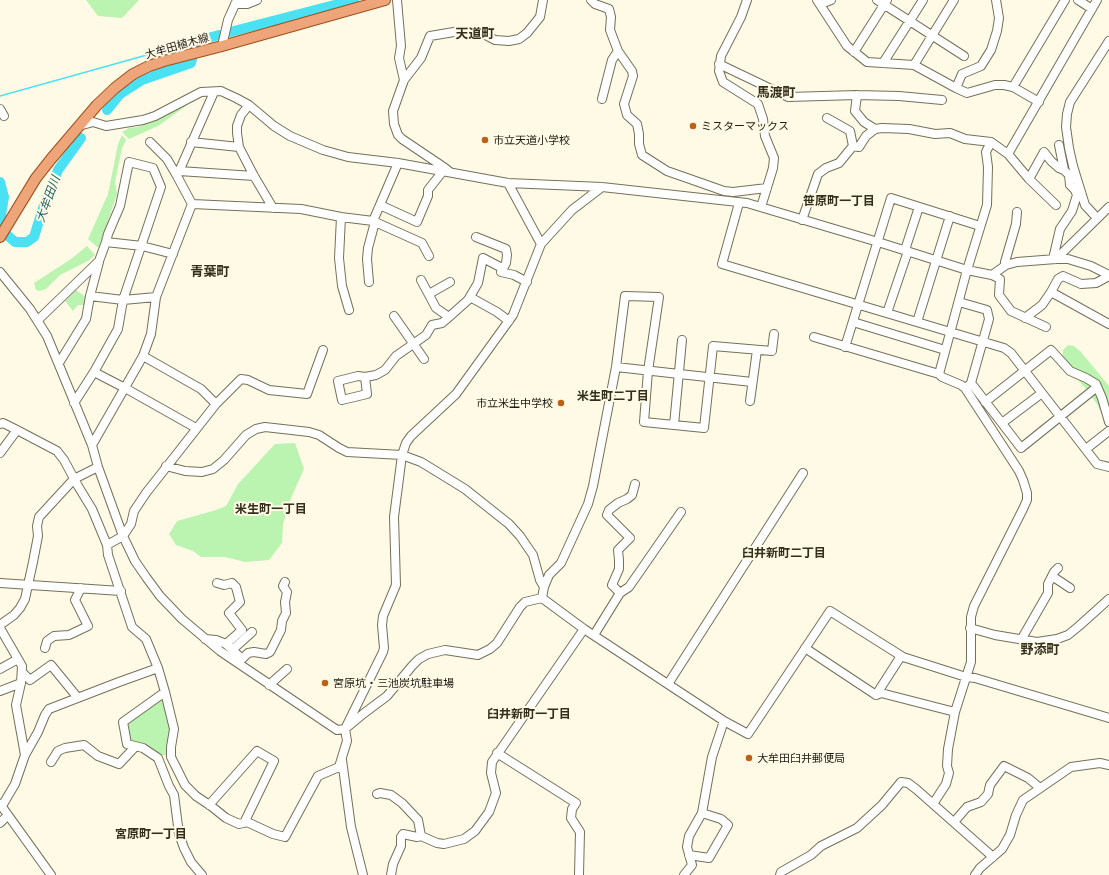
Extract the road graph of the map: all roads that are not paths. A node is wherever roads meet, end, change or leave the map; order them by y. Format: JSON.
{"nodes":[{"id":1,"x":257,"y":0,"type":"edge"},
{"id":2,"x":385,"y":0,"type":"edge"},
{"id":3,"x":397,"y":0,"type":"edge"},
{"id":4,"x":543,"y":0,"type":"edge"},
{"id":5,"x":591,"y":0,"type":"edge"},
{"id":6,"x":747,"y":0,"type":"edge"},
{"id":7,"x":831,"y":0,"type":"edge"},
{"id":8,"x":923,"y":0,"type":"edge"},
{"id":9,"x":954,"y":0,"type":"edge"},
{"id":10,"x":996,"y":0,"type":"edge"},
{"id":11,"x":1065,"y":0,"type":"edge"},
{"id":12,"x":1078,"y":0,"type":"edge"},
{"id":13,"x":1097,"y":0,"type":"edge"},
{"id":14,"x":236,"y":2,"type":"edge"},
{"id":15,"x":819,"y":2,"type":"edge"},
{"id":16,"x":883,"y":2,"type":"edge"},
{"id":17,"x":1092,"y":9,"type":"junction"},
{"id":18,"x":910,"y":21,"type":"junction"},
{"id":19,"x":932,"y":36,"type":"junction"},
{"id":20,"x":1109,"y":41,"type":"edge"},
{"id":21,"x":222,"y":46,"type":"junction"},
{"id":22,"x":618,"y":51,"type":"junction"},
{"id":23,"x":854,"y":52,"type":"junction"},
{"id":24,"x":964,"y":56,"type":"dead end"},
{"id":25,"x":883,"y":63,"type":"junction"},
{"id":26,"x":719,"y":64,"type":"junction"},
{"id":27,"x":914,"y":65,"type":"junction"},
{"id":28,"x":404,"y":80,"type":"junction"},
{"id":29,"x":1013,"y":87,"type":"junction"},
{"id":30,"x":956,"y":88,"type":"junction"},
{"id":31,"x":214,"y":92,"type":"junction"},
{"id":32,"x":857,"y":95,"type":"junction"},
{"id":33,"x":602,"y":99,"type":"dead end"},
{"id":34,"x":942,"y":100,"type":"dead end"},
{"id":35,"x":1039,"y":102,"type":"junction"},
{"id":36,"x":249,"y":105,"type":"junction"},
{"id":37,"x":828,"y":118,"type":"dead end"},
{"id":38,"x":79,"y":126,"type":"junction"},
{"id":39,"x":875,"y":129,"type":"junction"},
{"id":40,"x":150,"y":142,"type":"dead end"},
{"id":41,"x":191,"y":142,"type":"junction"},
{"id":42,"x":991,"y":142,"type":"junction"},
{"id":43,"x":1059,"y":145,"type":"dead end"},
{"id":44,"x":853,"y":146,"type":"junction"},
{"id":45,"x":239,"y":147,"type":"junction"},
{"id":46,"x":1008,"y":154,"type":"junction"},
{"id":47,"x":398,"y":163,"type":"junction"},
{"id":48,"x":1064,"y":170,"type":"junction"},
{"id":49,"x":446,"y":172,"type":"junction"},
{"id":50,"x":178,"y":173,"type":"junction"},
{"id":51,"x":254,"y":176,"type":"junction"},
{"id":52,"x":1029,"y":179,"type":"junction"},
{"id":53,"x":508,"y":183,"type":"junction"},
{"id":54,"x":602,"y":187,"type":"junction"},
{"id":55,"x":767,"y":188,"type":"junction"},
{"id":56,"x":739,"y":203,"type":"junction"},
{"id":57,"x":192,"y":204,"type":"junction"},
{"id":58,"x":380,"y":205,"type":"junction"},
{"id":59,"x":1056,"y":205,"type":"dead end"},
{"id":60,"x":761,"y":207,"type":"junction"},
{"id":61,"x":919,"y":207,"type":"junction"},
{"id":62,"x":1109,"y":207,"type":"edge"},
{"id":63,"x":273,"y":208,"type":"junction"},
{"id":64,"x":1017,"y":212,"type":"dead end"},
{"id":65,"x":950,"y":216,"type":"junction"},
{"id":66,"x":341,"y":217,"type":"junction"},
{"id":67,"x":1097,"y":218,"type":"junction"},
{"id":68,"x":802,"y":220,"type":"junction"},
{"id":69,"x":374,"y":221,"type":"junction"},
{"id":70,"x":980,"y":226,"type":"junction"},
{"id":71,"x":0,"y":237,"type":"edge"},
{"id":72,"x":476,"y":237,"type":"dead end"},
{"id":73,"x":106,"y":242,"type":"junction"},
{"id":74,"x":878,"y":242,"type":"junction"},
{"id":75,"x":542,"y":244,"type":"junction"},
{"id":76,"x":142,"y":246,"type":"junction"},
{"id":77,"x":906,"y":251,"type":"junction"},
{"id":78,"x":174,"y":254,"type":"junction"},
{"id":79,"x":429,"y":256,"type":"dead end"},
{"id":80,"x":1054,"y":259,"type":"junction"},
{"id":81,"x":936,"y":260,"type":"junction"},
{"id":82,"x":99,"y":261,"type":"junction"},
{"id":83,"x":1006,"y":265,"type":"junction"},
{"id":84,"x":502,"y":268,"type":"junction"},
{"id":85,"x":967,"y":270,"type":"junction"},
{"id":86,"x":0,"y":272,"type":"edge"},
{"id":87,"x":992,"y":275,"type":"junction"},
{"id":88,"x":1109,"y":275,"type":"edge"},
{"id":89,"x":421,"y":280,"type":"dead end"},
{"id":90,"x":370,"y":282,"type":"dead end"},
{"id":91,"x":450,"y":282,"type":"dead end"},
{"id":92,"x":527,"y":282,"type":"junction"},
{"id":93,"x":1051,"y":292,"type":"junction"},
{"id":94,"x":428,"y":294,"type":"junction"},
{"id":95,"x":90,"y":296,"type":"junction"},
{"id":96,"x":156,"y":297,"type":"junction"},
{"id":97,"x":470,"y":297,"type":"junction"},
{"id":98,"x":123,"y":300,"type":"junction"},
{"id":99,"x":958,"y":302,"type":"junction"},
{"id":100,"x":858,"y":304,"type":"junction"},
{"id":101,"x":349,"y":310,"type":"dead end"},
{"id":102,"x":887,"y":313,"type":"junction"},
{"id":103,"x":394,"y":316,"type":"dead end"},
{"id":104,"x":449,"y":316,"type":"junction"},
{"id":105,"x":1025,"y":318,"type":"junction"},
{"id":106,"x":38,"y":320,"type":"junction"},
{"id":107,"x":509,"y":321,"type":"junction"},
{"id":108,"x":853,"y":322,"type":"junction"},
{"id":109,"x":917,"y":322,"type":"junction"},
{"id":110,"x":1109,"y":324,"type":"edge"},
{"id":111,"x":1046,"y":327,"type":"dead end"},
{"id":112,"x":950,"y":332,"type":"junction"},
{"id":113,"x":774,"y":334,"type":"dead end"},
{"id":114,"x":814,"y":337,"type":"dead end"},
{"id":115,"x":682,"y":340,"type":"dead end"},
{"id":116,"x":982,"y":341,"type":"junction"},
{"id":117,"x":414,"y":344,"type":"junction"},
{"id":118,"x":845,"y":347,"type":"junction"},
{"id":119,"x":323,"y":350,"type":"dead end"},
{"id":120,"x":757,"y":350,"type":"junction"},
{"id":121,"x":945,"y":350,"type":"junction"},
{"id":122,"x":142,"y":356,"type":"junction"},
{"id":123,"x":424,"y":359,"type":"dead end"},
{"id":124,"x":59,"y":363,"type":"junction"},
{"id":125,"x":616,"y":367,"type":"junction"},
{"id":126,"x":1025,"y":370,"type":"junction"},
{"id":127,"x":648,"y":371,"type":"junction"},
{"id":128,"x":94,"y":372,"type":"junction"},
{"id":129,"x":678,"y":374,"type":"junction"},
{"id":130,"x":939,"y":374,"type":"junction"},
{"id":131,"x":365,"y":377,"type":"dead end"},
{"id":132,"x":710,"y":378,"type":"junction"},
{"id":133,"x":752,"y":382,"type":"junction"},
{"id":134,"x":968,"y":386,"type":"junction"},
{"id":135,"x":1097,"y":387,"type":"junction"},
{"id":136,"x":125,"y":388,"type":"junction"},
{"id":137,"x":1042,"y":393,"type":"junction"},
{"id":138,"x":750,"y":401,"type":"dead end"},
{"id":139,"x":985,"y":402,"type":"junction"},
{"id":140,"x":74,"y":403,"type":"junction"},
{"id":141,"x":216,"y":404,"type":"junction"},
{"id":142,"x":1061,"y":417,"type":"junction"},
{"id":143,"x":1109,"y":422,"type":"edge"},
{"id":144,"x":1002,"y":423,"type":"junction"},
{"id":145,"x":0,"y":424,"type":"edge"},
{"id":146,"x":674,"y":425,"type":"junction"},
{"id":147,"x":196,"y":428,"type":"junction"},
{"id":148,"x":17,"y":430,"type":"junction"},
{"id":149,"x":1109,"y":431,"type":"edge"},
{"id":150,"x":92,"y":445,"type":"junction"},
{"id":151,"x":1086,"y":449,"type":"junction"},
{"id":152,"x":0,"y":453,"type":"edge"},
{"id":153,"x":402,"y":455,"type":"junction"},
{"id":154,"x":166,"y":466,"type":"junction"},
{"id":155,"x":98,"y":467,"type":"junction"},
{"id":156,"x":1109,"y":467,"type":"edge"},
{"id":157,"x":803,"y":472,"type":"dead end"},
{"id":158,"x":74,"y":479,"type":"junction"},
{"id":159,"x":635,"y":484,"type":"dead end"},
{"id":160,"x":680,"y":512,"type":"dead end"},
{"id":161,"x":123,"y":536,"type":"junction"},
{"id":162,"x":107,"y":545,"type":"junction"},
{"id":163,"x":1058,"y":568,"type":"dead end"},
{"id":164,"x":1052,"y":576,"type":"junction"},
{"id":165,"x":285,"y":582,"type":"dead end"},
{"id":166,"x":0,"y":583,"type":"edge"},
{"id":167,"x":216,"y":583,"type":"dead end"},
{"id":168,"x":27,"y":584,"type":"junction"},
{"id":169,"x":544,"y":587,"type":"junction"},
{"id":170,"x":81,"y":588,"type":"junction"},
{"id":171,"x":1070,"y":588,"type":"dead end"},
{"id":172,"x":121,"y":591,"type":"junction"},
{"id":173,"x":620,"y":593,"type":"junction"},
{"id":174,"x":542,"y":598,"type":"junction"},
{"id":175,"x":1109,"y":599,"type":"edge"},
{"id":176,"x":0,"y":625,"type":"edge"},
{"id":177,"x":970,"y":628,"type":"junction"},
{"id":178,"x":584,"y":629,"type":"junction"},
{"id":179,"x":1,"y":632,"type":"edge"},
{"id":180,"x":252,"y":632,"type":"dead end"},
{"id":181,"x":594,"y":636,"type":"junction"},
{"id":182,"x":206,"y":640,"type":"junction"},
{"id":183,"x":1021,"y":640,"type":"junction"},
{"id":184,"x":229,"y":647,"type":"junction"},
{"id":185,"x":45,"y":648,"type":"dead end"},
{"id":186,"x":805,"y":648,"type":"junction"},
{"id":187,"x":901,"y":656,"type":"junction"},
{"id":188,"x":18,"y":659,"type":"junction"},
{"id":189,"x":158,"y":668,"type":"junction"},
{"id":190,"x":0,"y":669,"type":"edge"},
{"id":191,"x":287,"y":669,"type":"dead end"},
{"id":192,"x":22,"y":672,"type":"junction"},
{"id":193,"x":259,"y":673,"type":"dead end"},
{"id":194,"x":966,"y":677,"type":"junction"},
{"id":195,"x":22,"y":683,"type":"junction"},
{"id":196,"x":270,"y":683,"type":"junction"},
{"id":197,"x":668,"y":684,"type":"junction"},
{"id":198,"x":0,"y":691,"type":"edge"},
{"id":199,"x":165,"y":692,"type":"junction"},
{"id":200,"x":876,"y":695,"type":"junction"},
{"id":201,"x":78,"y":698,"type":"junction"},
{"id":202,"x":955,"y":712,"type":"junction"},
{"id":203,"x":1109,"y":718,"type":"edge"},
{"id":204,"x":724,"y":721,"type":"junction"},
{"id":205,"x":345,"y":729,"type":"junction"},
{"id":206,"x":135,"y":747,"type":"junction"},
{"id":207,"x":497,"y":753,"type":"junction"},
{"id":208,"x":25,"y":756,"type":"junction"},
{"id":209,"x":342,"y":760,"type":"junction"},
{"id":210,"x":51,"y":762,"type":"dead end"},
{"id":211,"x":1109,"y":765,"type":"edge"},
{"id":212,"x":1040,"y":788,"type":"junction"},
{"id":213,"x":376,"y":794,"type":"dead end"},
{"id":214,"x":933,"y":804,"type":"junction"},
{"id":215,"x":1,"y":805,"type":"edge"},
{"id":216,"x":209,"y":805,"type":"junction"},
{"id":217,"x":702,"y":813,"type":"junction"},
{"id":218,"x":8,"y":815,"type":"junction"},
{"id":219,"x":954,"y":822,"type":"junction"},
{"id":220,"x":0,"y":823,"type":"edge"},
{"id":221,"x":244,"y":823,"type":"junction"},
{"id":222,"x":421,"y":836,"type":"junction"},
{"id":223,"x":689,"y":855,"type":"junction"},
{"id":224,"x":992,"y":857,"type":"junction"},
{"id":225,"x":51,"y":875,"type":"edge"},
{"id":226,"x":202,"y":875,"type":"edge"},
{"id":227,"x":363,"y":875,"type":"edge"},
{"id":228,"x":391,"y":875,"type":"edge"},
{"id":229,"x":579,"y":875,"type":"edge"},
{"id":230,"x":684,"y":875,"type":"edge"},
{"id":231,"x":780,"y":875,"type":"edge"},
{"id":232,"x":975,"y":875,"type":"edge"}],
"edges":[{"from":1,"to":14,"type":"street"},
{"from":2,"to":21,"type":"main road","name":"大牟田植木線"},
{"from":3,"to":28,"type":"street"},
{"from":4,"to":28,"type":"street"},
{"from":5,"to":22,"type":"street"},
{"from":6,"to":26,"type":"street"},
{"from":7,"to":15,"type":"street"},
{"from":8,"to":18,"type":"street"},
{"from":9,"to":19,"type":"street"},
{"from":10,"to":30,"type":"street"},
{"from":11,"to":29,"type":"street"},
{"from":12,"to":17,"type":"street"},
{"from":13,"to":17,"type":"street"},
{"from":14,"to":21,"type":"street"},
{"from":15,"to":23,"type":"street"},
{"from":16,"to":18,"type":"street"},
{"from":16,"to":23,"type":"street"},
{"from":17,"to":35,"type":"street"},
{"from":18,"to":19,"type":"street"},
{"from":18,"to":25,"type":"street"},
{"from":19,"to":24,"type":"street"},
{"from":19,"to":27,"type":"street"},
{"from":20,"to":67,"type":"street"},
{"from":21,"to":38,"type":"main road","name":"大牟田植木線"},
{"from":22,"to":33,"type":"street"},
{"from":22,"to":55,"type":"street"},
{"from":23,"to":25,"type":"street"},
{"from":25,"to":27,"type":"street"},
{"from":26,"to":32,"type":"street"},
{"from":26,"to":55,"type":"street"},
{"from":27,"to":30,"type":"street"},
{"from":28,"to":49,"type":"street"},
{"from":29,"to":30,"type":"street"},
{"from":29,"to":35,"type":"street"},
{"from":31,"to":36,"type":"street"},
{"from":31,"to":38,"type":"street"},
{"from":31,"to":41,"type":"street"},
{"from":32,"to":34,"type":"street"},
{"from":32,"to":39,"type":"street"},
{"from":35,"to":46,"type":"street"},
{"from":36,"to":45,"type":"street"},
{"from":36,"to":47,"type":"street"},
{"from":37,"to":44,"type":"street"},
{"from":38,"to":71,"type":"main road","name":"大牟田植木線"},
{"from":39,"to":42,"type":"street"},
{"from":39,"to":44,"type":"street"},
{"from":40,"to":50,"type":"street"},
{"from":41,"to":45,"type":"street"},
{"from":41,"to":50,"type":"street"},
{"from":42,"to":46,"type":"street"},
{"from":42,"to":70,"type":"street"},
{"from":43,"to":48,"type":"street"},
{"from":44,"to":68,"type":"street"},
{"from":45,"to":51,"type":"street"},
{"from":46,"to":52,"type":"street"},
{"from":47,"to":49,"type":"street"},
{"from":47,"to":58,"type":"street"},
{"from":48,"to":52,"type":"street"},
{"from":48,"to":80,"type":"street"},
{"from":49,"to":53,"type":"street"},
{"from":49,"to":58,"type":"street"},
{"from":50,"to":51,"type":"street"},
{"from":50,"to":57,"type":"street"},
{"from":51,"to":63,"type":"street"},
{"from":52,"to":59,"type":"street"},
{"from":53,"to":54,"type":"street"},
{"from":53,"to":75,"type":"street"},
{"from":54,"to":56,"type":"street"},
{"from":54,"to":75,"type":"street"},
{"from":55,"to":60,"type":"street"},
{"from":56,"to":60,"type":"street"},
{"from":56,"to":100,"type":"street"},
{"from":57,"to":63,"type":"street"},
{"from":57,"to":78,"type":"street"},
{"from":58,"to":69,"type":"street"},
{"from":60,"to":68,"type":"street"},
{"from":61,"to":65,"type":"street"},
{"from":61,"to":74,"type":"street"},
{"from":61,"to":77,"type":"street"},
{"from":62,"to":67,"type":"street"},
{"from":63,"to":66,"type":"street"},
{"from":64,"to":83,"type":"street"},
{"from":65,"to":70,"type":"street"},
{"from":65,"to":81,"type":"street"},
{"from":66,"to":69,"type":"street"},
{"from":66,"to":101,"type":"street"},
{"from":67,"to":80,"type":"street"},
{"from":68,"to":74,"type":"street"},
{"from":69,"to":79,"type":"street"},
{"from":69,"to":90,"type":"street"},
{"from":70,"to":85,"type":"street"},
{"from":72,"to":84,"type":"street"},
{"from":73,"to":76,"type":"street"},
{"from":73,"to":76,"type":"street"},
{"from":73,"to":82,"type":"street"},
{"from":74,"to":77,"type":"street"},
{"from":74,"to":100,"type":"street"},
{"from":75,"to":92,"type":"street"},
{"from":76,"to":78,"type":"street"},
{"from":76,"to":98,"type":"street"},
{"from":77,"to":81,"type":"street"},
{"from":77,"to":102,"type":"street"},
{"from":78,"to":96,"type":"street"},
{"from":80,"to":83,"type":"street"},
{"from":80,"to":88,"type":"street"},
{"from":81,"to":85,"type":"street"},
{"from":81,"to":109,"type":"street"},
{"from":82,"to":95,"type":"street"},
{"from":82,"to":106,"type":"street"},
{"from":83,"to":87,"type":"street"},
{"from":84,"to":92,"type":"street"},
{"from":84,"to":97,"type":"street"},
{"from":85,"to":87,"type":"street"},
{"from":85,"to":99,"type":"street"},
{"from":86,"to":106,"type":"street"},
{"from":87,"to":105,"type":"street"},
{"from":88,"to":93,"type":"street"},
{"from":89,"to":94,"type":"street"},
{"from":91,"to":94,"type":"street"},
{"from":92,"to":107,"type":"street"},
{"from":93,"to":105,"type":"street"},
{"from":93,"to":110,"type":"street"},
{"from":94,"to":104,"type":"street"},
{"from":95,"to":98,"type":"street"},
{"from":95,"to":124,"type":"street"},
{"from":96,"to":98,"type":"street"},
{"from":96,"to":122,"type":"street"},
{"from":97,"to":104,"type":"street"},
{"from":97,"to":107,"type":"street"},
{"from":98,"to":128,"type":"street"},
{"from":99,"to":112,"type":"street"},
{"from":99,"to":116,"type":"street"},
{"from":100,"to":102,"type":"street"},
{"from":100,"to":108,"type":"street"},
{"from":102,"to":109,"type":"street"},
{"from":103,"to":117,"type":"street"},
{"from":104,"to":117,"type":"street"},
{"from":105,"to":111,"type":"street"},
{"from":106,"to":124,"type":"street"},
{"from":107,"to":153,"type":"street"},
{"from":108,"to":118,"type":"street"},
{"from":108,"to":121,"type":"street"},
{"from":109,"to":112,"type":"street"},
{"from":112,"to":116,"type":"street"},
{"from":112,"to":121,"type":"street"},
{"from":113,"to":120,"type":"street"},
{"from":114,"to":118,"type":"street"},
{"from":115,"to":129,"type":"street"},
{"from":116,"to":126,"type":"street"},
{"from":116,"to":134,"type":"street"},
{"from":117,"to":123,"type":"street"},
{"from":117,"to":131,"type":"street"},
{"from":118,"to":130,"type":"street"},
{"from":119,"to":141,"type":"street"},
{"from":120,"to":132,"type":"street"},
{"from":120,"to":133,"type":"street"},
{"from":121,"to":130,"type":"street"},
{"from":122,"to":136,"type":"street"},
{"from":122,"to":141,"type":"street"},
{"from":124,"to":140,"type":"street"},
{"from":125,"to":127,"type":"street"},
{"from":125,"to":127,"type":"street"},
{"from":125,"to":169,"type":"street"},
{"from":126,"to":135,"type":"street"},
{"from":126,"to":137,"type":"street"},
{"from":126,"to":139,"type":"street"},
{"from":127,"to":129,"type":"street"},
{"from":127,"to":146,"type":"street"},
{"from":128,"to":136,"type":"street"},
{"from":128,"to":140,"type":"street"},
{"from":129,"to":132,"type":"street"},
{"from":129,"to":146,"type":"street"},
{"from":130,"to":134,"type":"street"},
{"from":132,"to":133,"type":"street"},
{"from":132,"to":146,"type":"street"},
{"from":133,"to":138,"type":"street"},
{"from":134,"to":139,"type":"street"},
{"from":134,"to":177,"type":"street"},
{"from":135,"to":142,"type":"street"},
{"from":135,"to":143,"type":"street"},
{"from":136,"to":147,"type":"street"},
{"from":136,"to":150,"type":"street"},
{"from":137,"to":142,"type":"street"},
{"from":137,"to":144,"type":"street"},
{"from":139,"to":144,"type":"street"},
{"from":140,"to":150,"type":"street"},
{"from":141,"to":147,"type":"street"},
{"from":142,"to":144,"type":"street"},
{"from":142,"to":151,"type":"street"},
{"from":145,"to":148,"type":"street"},
{"from":147,"to":154,"type":"street"},
{"from":148,"to":152,"type":"street"},
{"from":148,"to":158,"type":"street"},
{"from":149,"to":151,"type":"street"},
{"from":150,"to":155,"type":"street"},
{"from":151,"to":156,"type":"street"},
{"from":153,"to":154,"type":"street"},
{"from":153,"to":169,"type":"street"},
{"from":153,"to":205,"type":"street"},
{"from":154,"to":161,"type":"street"},
{"from":155,"to":158,"type":"street"},
{"from":155,"to":161,"type":"street"},
{"from":157,"to":197,"type":"street"},
{"from":158,"to":162,"type":"street"},
{"from":158,"to":168,"type":"street"},
{"from":159,"to":173,"type":"street"},
{"from":160,"to":173,"type":"street"},
{"from":161,"to":162,"type":"street"},
{"from":161,"to":182,"type":"street"},
{"from":162,"to":172,"type":"street"},
{"from":163,"to":164,"type":"street"},
{"from":164,"to":171,"type":"street"},
{"from":164,"to":183,"type":"street"},
{"from":165,"to":184,"type":"street"},
{"from":166,"to":168,"type":"street"},
{"from":167,"to":184,"type":"street"},
{"from":168,"to":170,"type":"street"},
{"from":168,"to":176,"type":"street"},
{"from":169,"to":174,"type":"street"},
{"from":170,"to":172,"type":"street"},
{"from":170,"to":185,"type":"street"},
{"from":172,"to":189,"type":"street"},
{"from":173,"to":181,"type":"street"},
{"from":174,"to":178,"type":"street"},
{"from":174,"to":205,"type":"street"},
{"from":175,"to":183,"type":"street"},
{"from":177,"to":183,"type":"street"},
{"from":177,"to":194,"type":"street"},
{"from":178,"to":181,"type":"street"},
{"from":178,"to":207,"type":"street"},
{"from":179,"to":188,"type":"street"},
{"from":180,"to":184,"type":"street"},
{"from":181,"to":197,"type":"street"},
{"from":182,"to":184,"type":"street"},
{"from":182,"to":196,"type":"street"},
{"from":186,"to":187,"type":"street"},
{"from":186,"to":200,"type":"street"},
{"from":186,"to":204,"type":"street"},
{"from":187,"to":194,"type":"street"},
{"from":187,"to":200,"type":"street"},
{"from":188,"to":190,"type":"street"},
{"from":188,"to":192,"type":"street"},
{"from":189,"to":199,"type":"street"},
{"from":189,"to":201,"type":"street"},
{"from":191,"to":196,"type":"street"},
{"from":192,"to":195,"type":"street"},
{"from":192,"to":201,"type":"street"},
{"from":193,"to":196,"type":"street"},
{"from":194,"to":202,"type":"street"},
{"from":194,"to":203,"type":"street"},
{"from":195,"to":198,"type":"street"},
{"from":195,"to":208,"type":"street"},
{"from":196,"to":205,"type":"street"},
{"from":197,"to":204,"type":"street"},
{"from":199,"to":206,"type":"street"},
{"from":199,"to":216,"type":"street"},
{"from":200,"to":202,"type":"street"},
{"from":201,"to":208,"type":"street"},
{"from":202,"to":214,"type":"street"},
{"from":204,"to":217,"type":"street"},
{"from":205,"to":209,"type":"street"},
{"from":206,"to":210,"type":"street"},
{"from":206,"to":226,"type":"street"},
{"from":207,"to":222,"type":"street"},
{"from":207,"to":229,"type":"street"},
{"from":208,"to":215,"type":"street"},
{"from":209,"to":221,"type":"street"},
{"from":209,"to":227,"type":"street"},
{"from":211,"to":212,"type":"street"},
{"from":212,"to":219,"type":"street"},
{"from":212,"to":224,"type":"street"},
{"from":213,"to":222,"type":"street"},
{"from":214,"to":219,"type":"street"},
{"from":214,"to":231,"type":"street"},
{"from":215,"to":218,"type":"street"},
{"from":216,"to":221,"type":"street"},
{"from":216,"to":221,"type":"street"},
{"from":217,"to":223,"type":"street"},
{"from":217,"to":223,"type":"street"},
{"from":218,"to":220,"type":"street"},
{"from":218,"to":225,"type":"street"},
{"from":219,"to":224,"type":"street"},
{"from":222,"to":228,"type":"street"},
{"from":223,"to":230,"type":"street"},
{"from":224,"to":232,"type":"street"}]}
